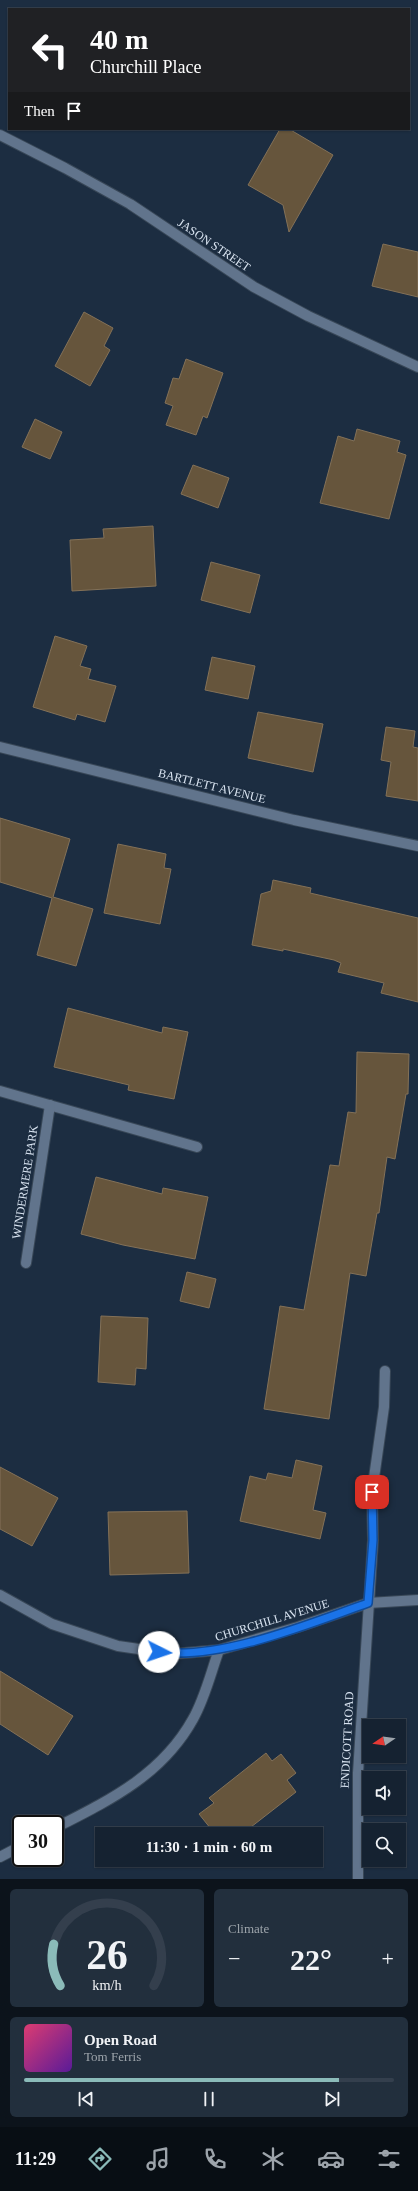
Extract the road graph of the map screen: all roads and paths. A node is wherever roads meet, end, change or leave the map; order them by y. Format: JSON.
{"nodes":[{"id":1,"x":0,"y":135,"type":"edge"},
{"id":2,"x":418,"y":367,"type":"edge"},
{"id":3,"x":0,"y":747,"type":"edge"},
{"id":4,"x":418,"y":846,"type":"edge"},
{"id":5,"x":0,"y":1091,"type":"edge"},
{"id":6,"x":50,"y":1105,"type":"junction"},
{"id":7,"x":197,"y":1147,"type":"dead end"},
{"id":8,"x":26,"y":1263,"type":"dead end"},
{"id":9,"x":386,"y":1371,"type":"dead end"},
{"id":10,"x":0,"y":1595,"type":"edge"},
{"id":11,"x":418,"y":1600,"type":"edge"},
{"id":12,"x":368,"y":1603,"type":"junction"},
{"id":13,"x":219,"y":1650,"type":"junction"},
{"id":14,"x":64,"y":1823,"type":"edge"},
{"id":15,"x":12,"y":1851,"type":"edge"},
{"id":16,"x":0,"y":1857,"type":"edge"},
{"id":17,"x":358,"y":1879,"type":"edge"}],
"edges":[{"from":1,"to":2,"type":"street","name":"JASON STREET"},
{"from":3,"to":4,"type":"street","name":"BARTLETT AVENUE"},
{"from":5,"to":6,"type":"street"},
{"from":6,"to":7,"type":"street"},
{"from":6,"to":8,"type":"street","name":"WINDERMERE PARK"},
{"from":9,"to":12,"type":"street","name":"ENDICOTT ROAD"},
{"from":10,"to":13,"type":"street","name":"CHURCHILL AVENUE"},
{"from":11,"to":12,"type":"street","name":"CHURCHILL AVENUE"},
{"from":12,"to":13,"type":"street","name":"CHURCHILL AVENUE"},
{"from":12,"to":17,"type":"street","name":"ENDICOTT ROAD"},
{"from":13,"to":14,"type":"street"},
{"from":15,"to":16,"type":"street"}]}
